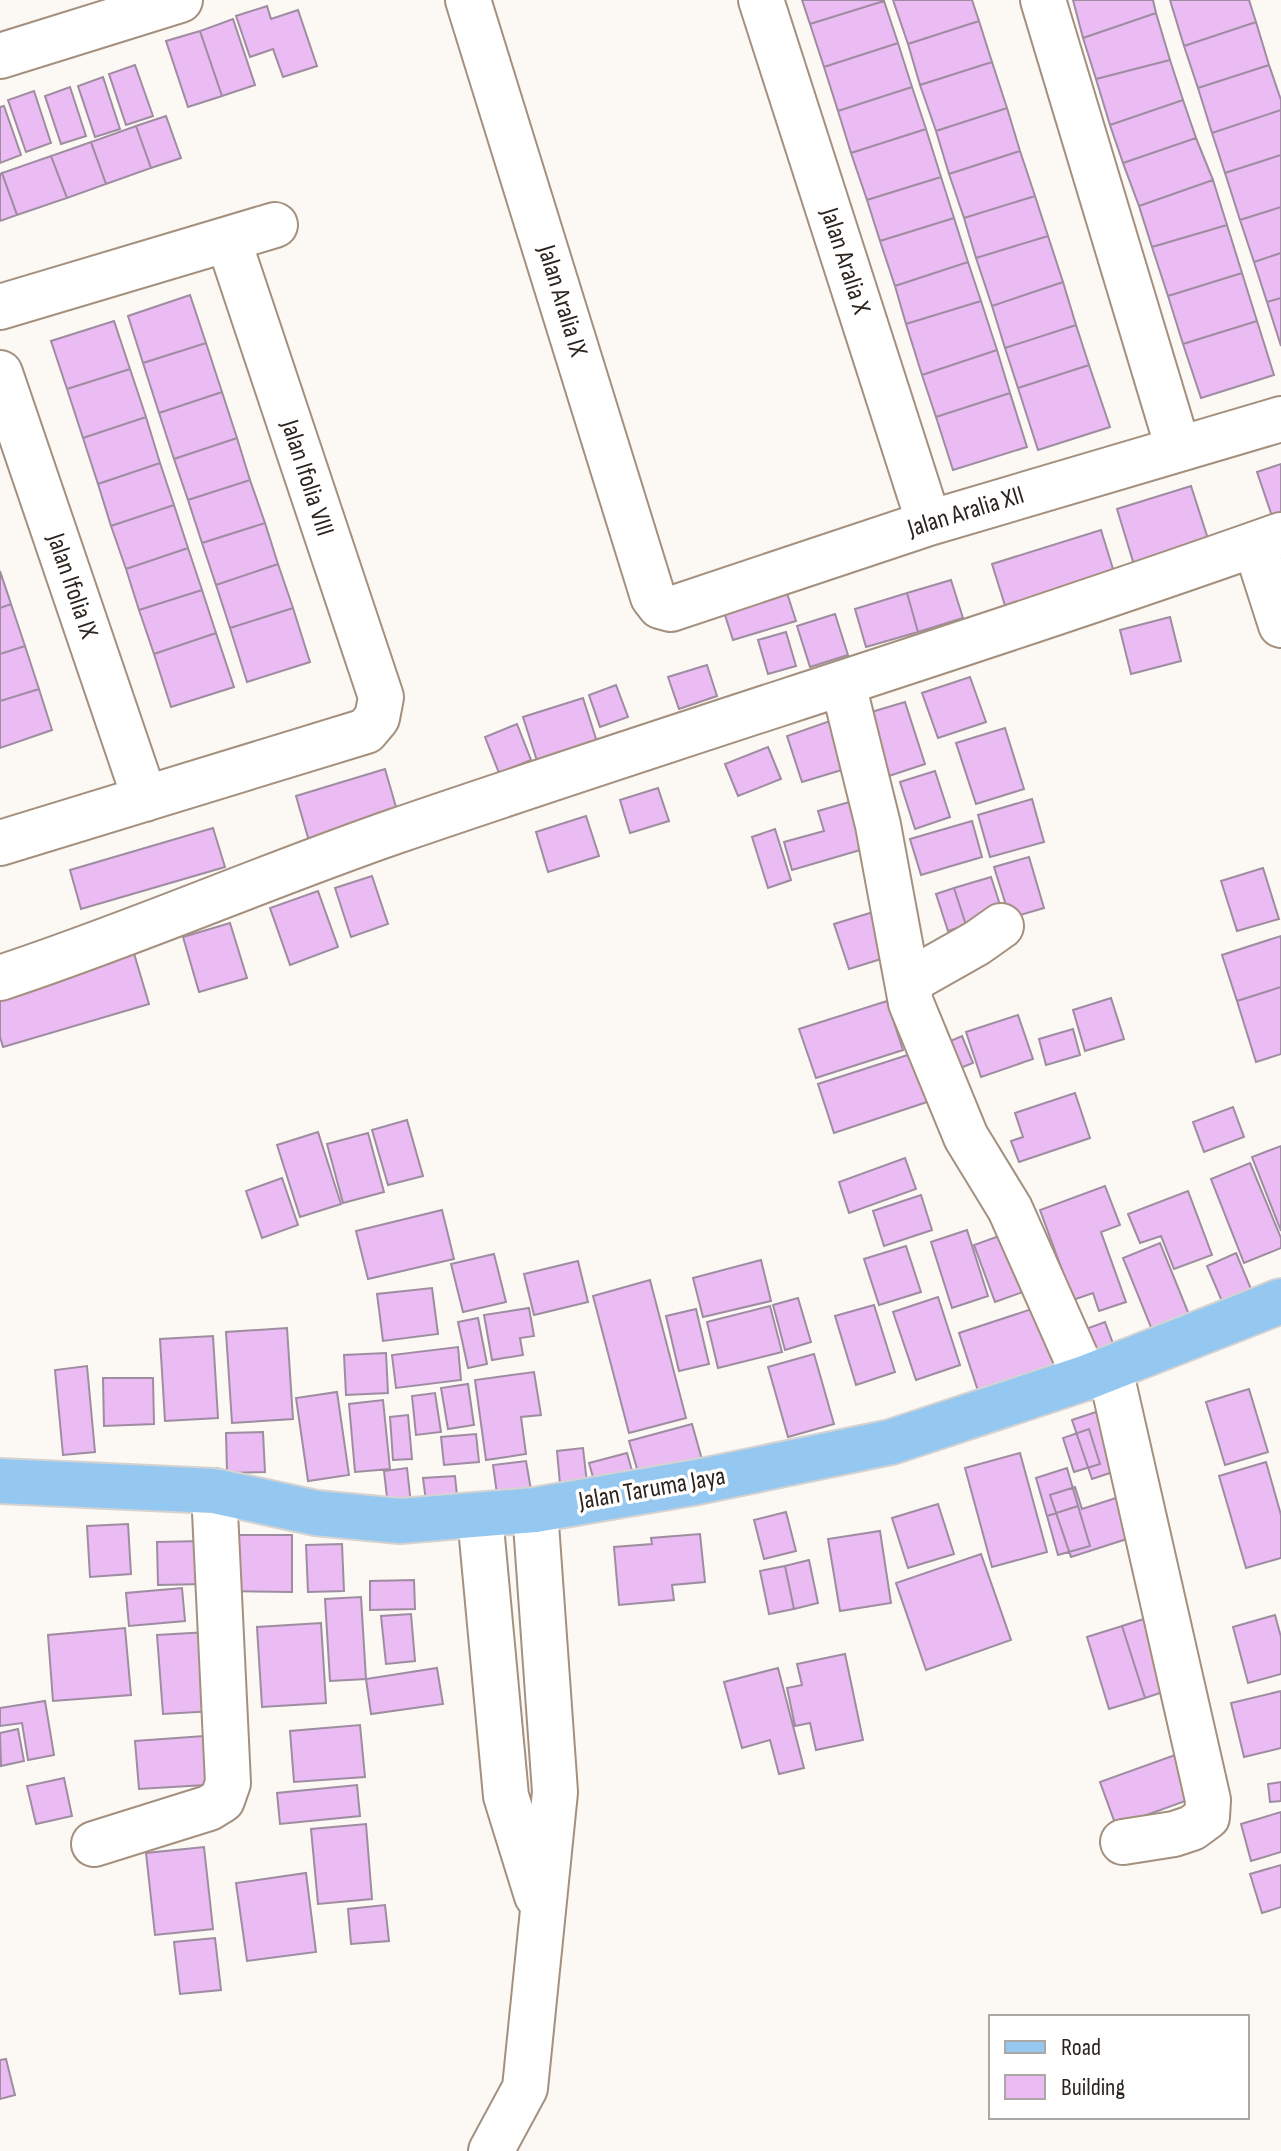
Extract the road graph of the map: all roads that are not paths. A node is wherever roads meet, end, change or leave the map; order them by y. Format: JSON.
{"nodes":[{"id":1,"x":178,"y":0,"type":"edge"},
{"id":2,"x":468,"y":0,"type":"edge"},
{"id":3,"x":761,"y":0,"type":"edge"},
{"id":4,"x":1043,"y":0,"type":"edge"},
{"id":5,"x":0,"y":56,"type":"edge"},
{"id":6,"x":275,"y":225,"type":"dead end"},
{"id":7,"x":228,"y":239,"type":"junction"},
{"id":8,"x":0,"y":307,"type":"edge"},
{"id":9,"x":0,"y":373,"type":"edge"},
{"id":10,"x":1281,"y":419,"type":"edge"},
{"id":11,"x":1178,"y":448,"type":"junction"},
{"id":12,"x":929,"y":523,"type":"junction"},
{"id":13,"x":1268,"y":540,"type":"edge"},
{"id":14,"x":655,"y":602,"type":"joint"},
{"id":15,"x":1281,"y":625,"type":"edge"},
{"id":16,"x":843,"y":684,"type":"junction"},
{"id":17,"x":145,"y":799,"type":"junction"},
{"id":18,"x":0,"y":843,"type":"edge"},
{"id":19,"x":1001,"y":926,"type":"dead end"},
{"id":20,"x":0,"y":978,"type":"edge"},
{"id":21,"x":908,"y":982,"type":"junction"},
{"id":22,"x":1281,"y":1301,"type":"edge"},
{"id":23,"x":1097,"y":1374,"type":"junction"},
{"id":24,"x":0,"y":1481,"type":"edge"},
{"id":25,"x":214,"y":1491,"type":"junction"},
{"id":26,"x":535,"y":1510,"type":"junction"},
{"id":27,"x":480,"y":1516,"type":"junction"},
{"id":28,"x":551,"y":1734,"type":"junction"},
{"id":29,"x":500,"y":1739,"type":"junction"},
{"id":30,"x":1123,"y":1842,"type":"dead end"},
{"id":31,"x":94,"y":1844,"type":"dead end"},
{"id":32,"x":543,"y":1917,"type":"junction"},
{"id":33,"x":491,"y":2151,"type":"edge"}],
"edges":[{"from":1,"to":5,"type":"street"},
{"from":2,"to":14,"type":"street","name":"Jalan Aralia IX"},
{"from":3,"to":12,"type":"street","name":"Jalan Aralia X"},
{"from":4,"to":11,"type":"street"},
{"from":6,"to":7,"type":"street"},
{"from":7,"to":8,"type":"street"},
{"from":7,"to":17,"type":"street","name":"Jalan Ifolia VIII"},
{"from":9,"to":17,"type":"street","name":"Jalan Ifolia IX"},
{"from":10,"to":11,"type":"street","name":"Jalan Aralia XII"},
{"from":11,"to":12,"type":"street","name":"Jalan Aralia XII"},
{"from":12,"to":14,"type":"street","name":"Jalan Aralia XII"},
{"from":13,"to":15,"type":"street"},
{"from":13,"to":16,"type":"street"},
{"from":16,"to":20,"type":"street"},
{"from":16,"to":21,"type":"street"},
{"from":17,"to":18,"type":"street"},
{"from":19,"to":21,"type":"street"},
{"from":21,"to":23,"type":"street"},
{"from":22,"to":23,"type":"main road","name":"Jalan Taruma Jaya"},
{"from":23,"to":26,"type":"main road","name":"Jalan Taruma Jaya"},
{"from":23,"to":30,"type":"street"},
{"from":24,"to":25,"type":"main road","name":"Jalan Taruma Jaya"},
{"from":25,"to":27,"type":"main road","name":"Jalan Taruma Jaya"},
{"from":25,"to":31,"type":"street"},
{"from":26,"to":27,"type":"main road","name":"Jalan Taruma Jaya"},
{"from":26,"to":28,"type":"street"},
{"from":27,"to":29,"type":"street"},
{"from":28,"to":29,"type":"street"},
{"from":28,"to":32,"type":"street"},
{"from":29,"to":32,"type":"street"},
{"from":32,"to":33,"type":"street"}]}
